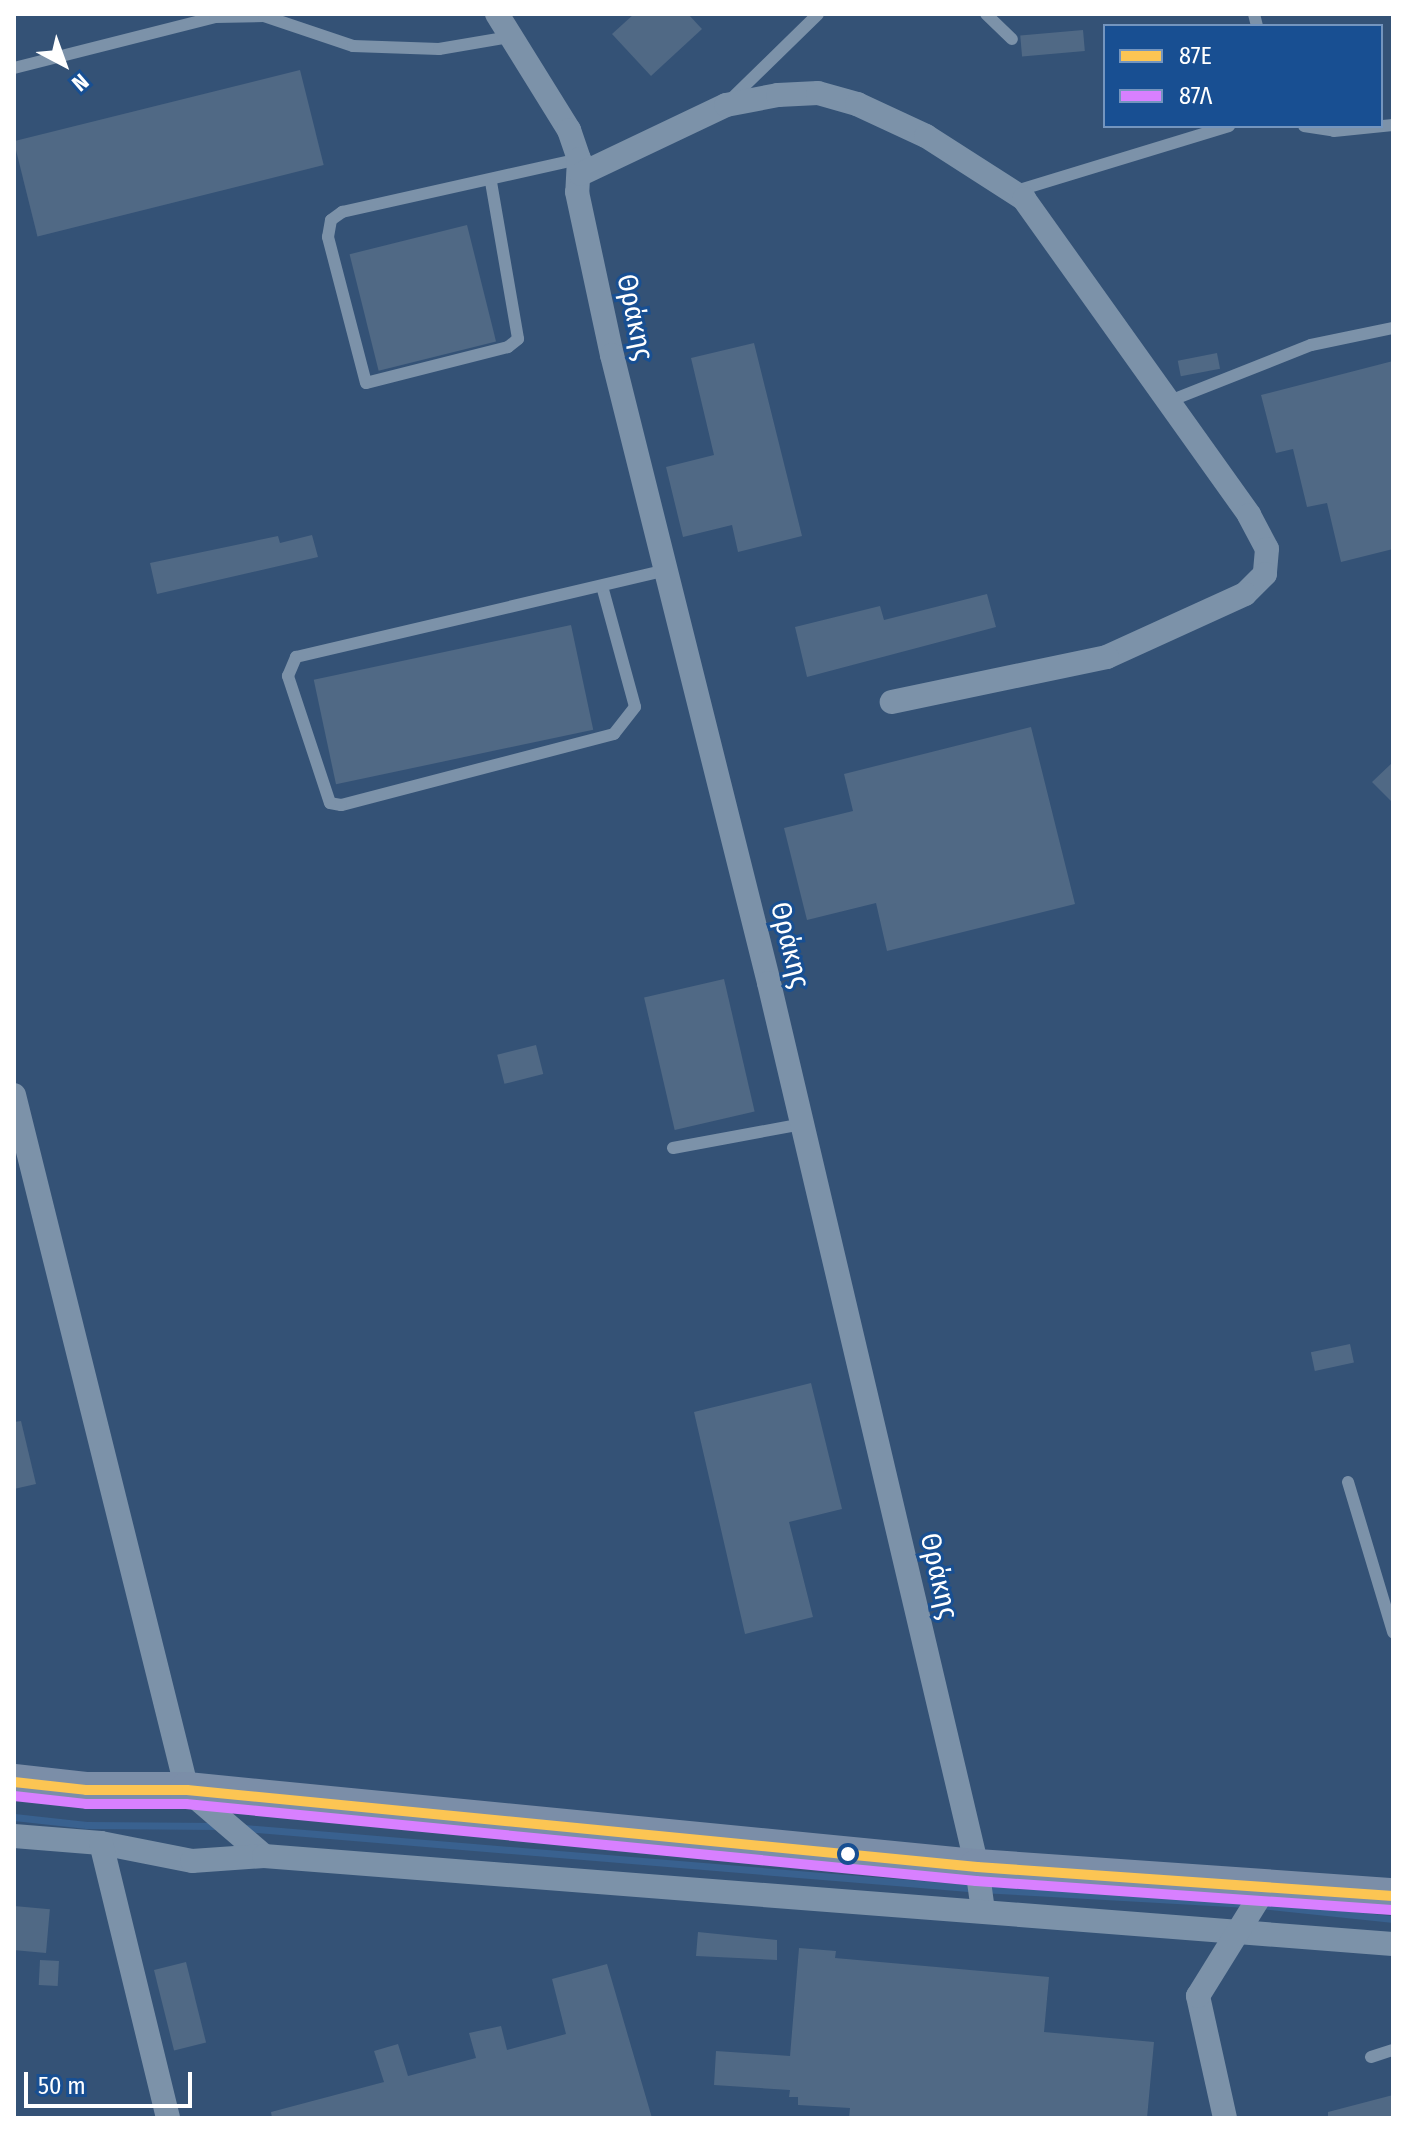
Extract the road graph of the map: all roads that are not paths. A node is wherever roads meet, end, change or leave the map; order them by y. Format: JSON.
{"nodes":[{"id":1,"x":497,"y":14,"type":"edge"},
{"id":2,"x":818,"y":14,"type":"edge"},
{"id":3,"x":986,"y":14,"type":"edge"},
{"id":4,"x":510,"y":37,"type":"junction"},
{"id":5,"x":1012,"y":39,"type":"dead end"},
{"id":6,"x":14,"y":68,"type":"edge"},
{"id":7,"x":726,"y":105,"type":"junction"},
{"id":8,"x":1222,"y":128,"type":"edge"},
{"id":9,"x":1316,"y":128,"type":"edge"},
{"id":10,"x":1364,"y":128,"type":"edge"},
{"id":11,"x":580,"y":166,"type":"junction"},
{"id":12,"x":491,"y":182,"type":"junction"},
{"id":13,"x":1013,"y":192,"type":"junction"},
{"id":14,"x":1393,"y":328,"type":"edge"},
{"id":15,"x":1167,"y":402,"type":"junction"},
{"id":16,"x":664,"y":571,"type":"junction"},
{"id":17,"x":602,"y":586,"type":"junction"},
{"id":18,"x":892,"y":702,"type":"dead end"},
{"id":19,"x":14,"y":1095,"type":"edge"},
{"id":20,"x":802,"y":1124,"type":"junction"},
{"id":21,"x":673,"y":1148,"type":"dead end"},
{"id":22,"x":1348,"y":1482,"type":"dead end"},
{"id":23,"x":1393,"y":1632,"type":"edge"},
{"id":24,"x":14,"y":1782,"type":"edge"},
{"id":25,"x":187,"y":1790,"type":"junction"},
{"id":26,"x":14,"y":1836,"type":"edge"},
{"id":27,"x":101,"y":1843,"type":"junction"},
{"id":28,"x":264,"y":1856,"type":"junction"},
{"id":29,"x":977,"y":1867,"type":"junction"},
{"id":30,"x":1265,"y":1888,"type":"junction"},
{"id":31,"x":1393,"y":1896,"type":"edge"},
{"id":32,"x":983,"y":1911,"type":"junction"},
{"id":33,"x":1236,"y":1935,"type":"junction"},
{"id":34,"x":1393,"y":1944,"type":"edge"},
{"id":35,"x":1393,"y":2050,"type":"edge"},
{"id":36,"x":1371,"y":2057,"type":"dead end"},
{"id":37,"x":168,"y":2118,"type":"edge"},
{"id":38,"x":1225,"y":2118,"type":"edge"}],
"edges":[{"from":1,"to":4,"type":"street","name":"Θράκης"},
{"from":2,"to":7,"type":"lane"},
{"from":3,"to":5,"type":"lane"},
{"from":4,"to":6,"type":"lane"},
{"from":4,"to":11,"type":"street","name":"Θράκης"},
{"from":7,"to":11,"type":"street"},
{"from":7,"to":13,"type":"street"},
{"from":8,"to":13,"type":"lane"},
{"from":9,"to":10,"type":"lane"},
{"from":11,"to":12,"type":"lane"},
{"from":11,"to":16,"type":"street","name":"Θράκης"},
{"from":12,"to":12,"type":"lane"},
{"from":13,"to":15,"type":"street"},
{"from":14,"to":15,"type":"lane"},
{"from":15,"to":18,"type":"street"},
{"from":16,"to":17,"type":"lane"},
{"from":16,"to":20,"type":"street","name":"Θράκης"},
{"from":17,"to":17,"type":"lane"},
{"from":19,"to":25,"type":"street"},
{"from":20,"to":21,"type":"lane"},
{"from":20,"to":29,"type":"street","name":"Θράκης"},
{"from":22,"to":23,"type":"lane"},
{"from":24,"to":25,"type":"main road"},
{"from":25,"to":28,"type":"street"},
{"from":25,"to":29,"type":"main road"},
{"from":26,"to":27,"type":"street"},
{"from":27,"to":28,"type":"street"},
{"from":27,"to":37,"type":"street"},
{"from":28,"to":32,"type":"street"},
{"from":29,"to":30,"type":"main road"},
{"from":29,"to":32,"type":"street","name":"Θράκης"},
{"from":30,"to":31,"type":"main road"},
{"from":30,"to":33,"type":"street"},
{"from":32,"to":33,"type":"street"},
{"from":33,"to":34,"type":"street"},
{"from":33,"to":38,"type":"street"},
{"from":35,"to":36,"type":"lane"}]}
